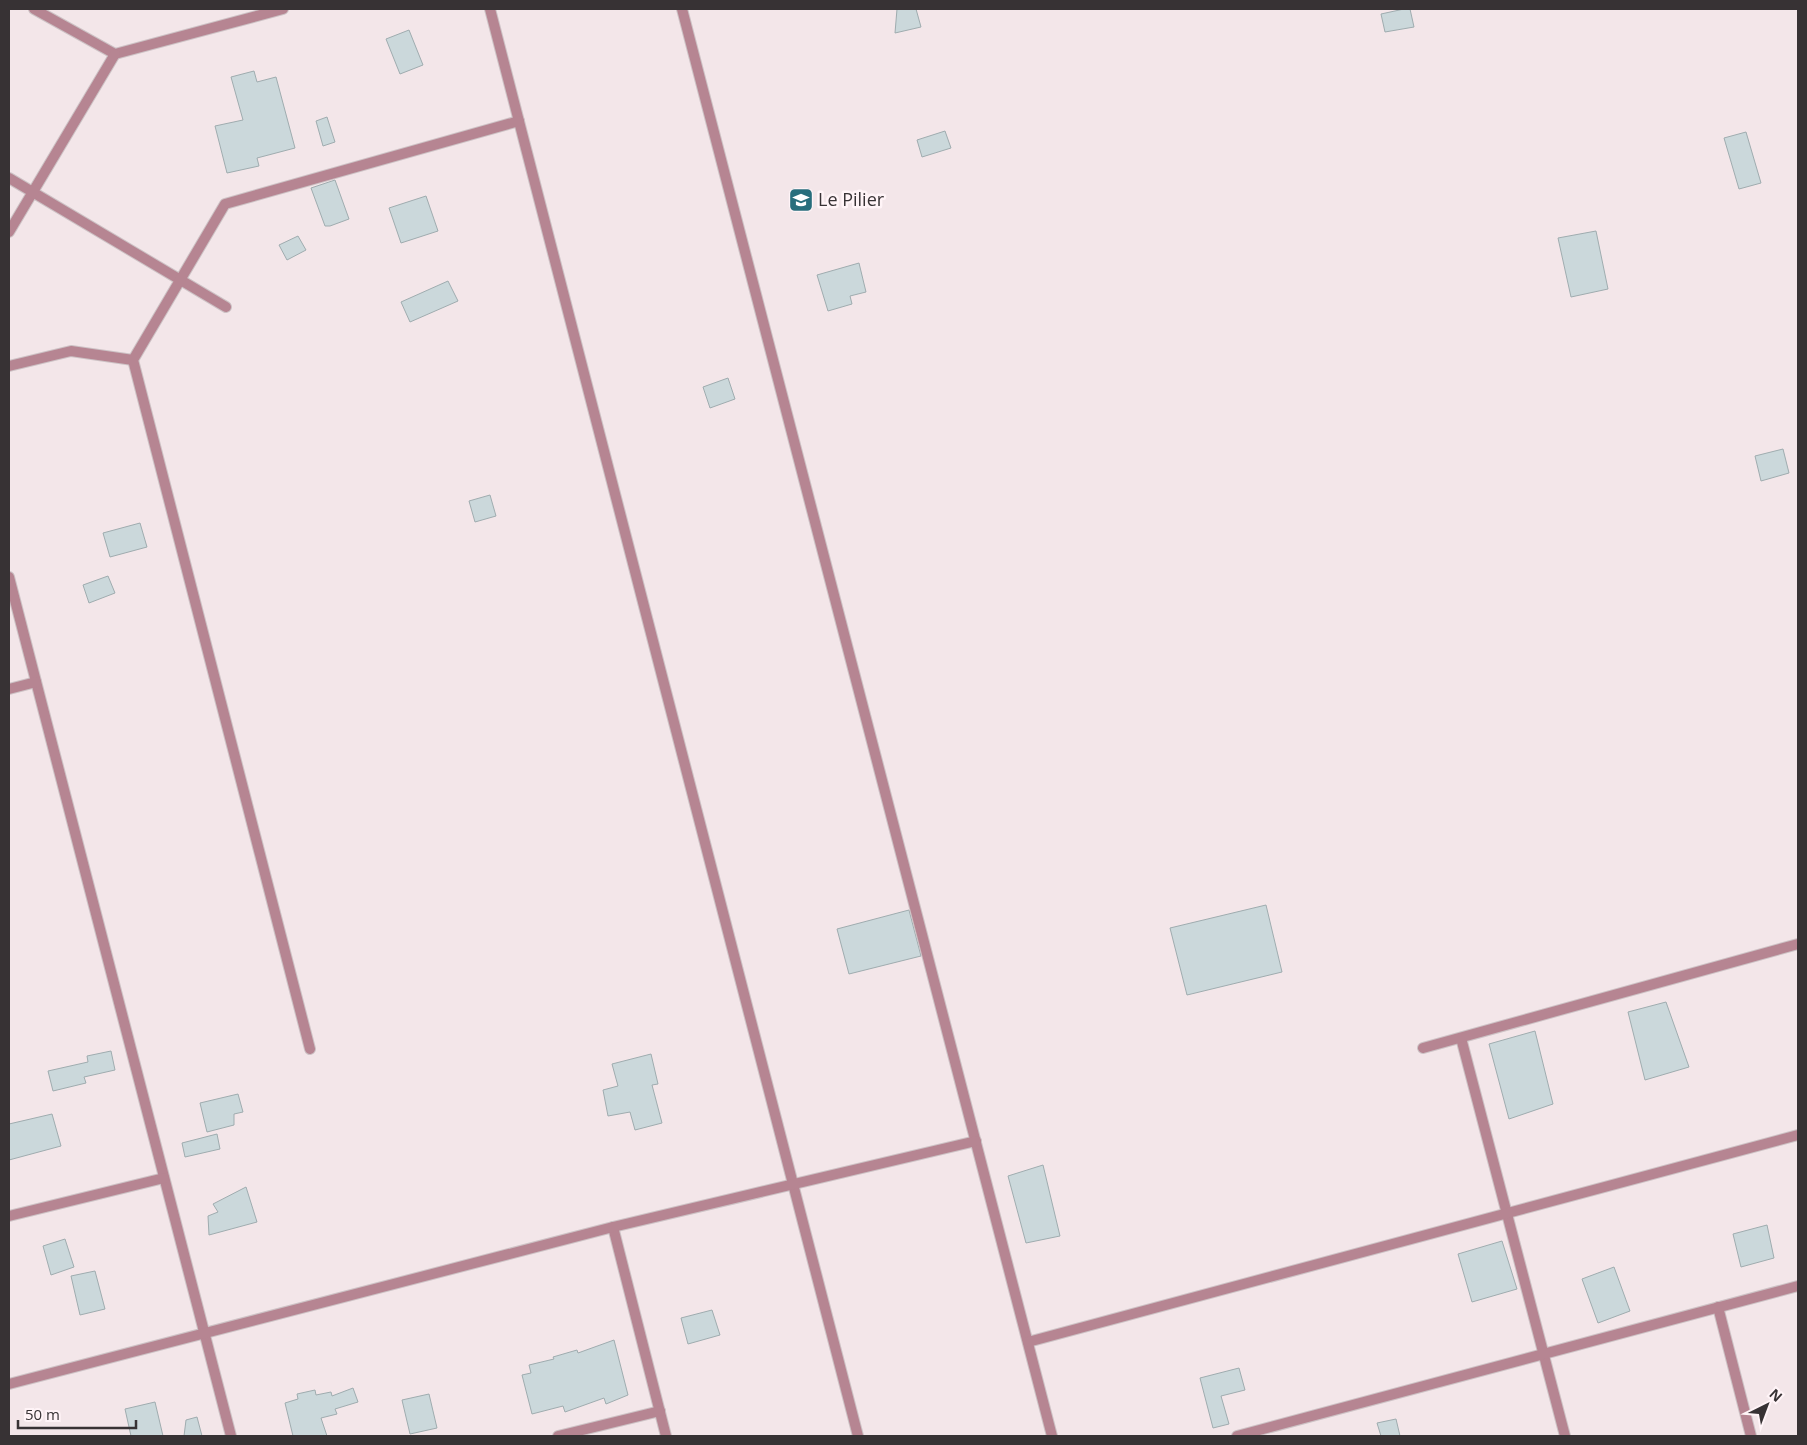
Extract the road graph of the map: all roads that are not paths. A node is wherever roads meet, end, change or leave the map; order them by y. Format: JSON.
{"nodes":[{"id":1,"x":34,"y":9,"type":"edge"},
{"id":2,"x":283,"y":9,"type":"edge"},
{"id":3,"x":490,"y":9,"type":"edge"},
{"id":4,"x":682,"y":9,"type":"edge"},
{"id":5,"x":115,"y":54,"type":"junction"},
{"id":6,"x":519,"y":121,"type":"junction"},
{"id":7,"x":9,"y":178,"type":"edge"},
{"id":8,"x":32,"y":192,"type":"junction"},
{"id":9,"x":9,"y":232,"type":"edge"},
{"id":10,"x":180,"y":280,"type":"junction"},
{"id":11,"x":226,"y":307,"type":"dead end"},
{"id":12,"x":132,"y":360,"type":"junction"},
{"id":13,"x":9,"y":366,"type":"edge"},
{"id":14,"x":9,"y":578,"type":"edge"},
{"id":15,"x":36,"y":682,"type":"junction"},
{"id":16,"x":9,"y":689,"type":"edge"},
{"id":17,"x":1798,"y":944,"type":"edge"},
{"id":18,"x":1461,"y":1038,"type":"junction"},
{"id":19,"x":1423,"y":1048,"type":"dead end"},
{"id":20,"x":310,"y":1049,"type":"dead end"},
{"id":21,"x":1798,"y":1135,"type":"edge"},
{"id":22,"x":976,"y":1141,"type":"junction"},
{"id":23,"x":164,"y":1178,"type":"junction"},
{"id":24,"x":793,"y":1184,"type":"junction"},
{"id":25,"x":10,"y":1213,"type":"edge"},
{"id":26,"x":1507,"y":1213,"type":"junction"},
{"id":27,"x":613,"y":1227,"type":"junction"},
{"id":28,"x":1798,"y":1286,"type":"edge"},
{"id":29,"x":1718,"y":1307,"type":"junction"},
{"id":30,"x":204,"y":1333,"type":"junction"},
{"id":31,"x":1028,"y":1342,"type":"junction"},
{"id":32,"x":1544,"y":1354,"type":"junction"},
{"id":33,"x":9,"y":1384,"type":"edge"},
{"id":34,"x":660,"y":1411,"type":"junction"},
{"id":35,"x":231,"y":1436,"type":"edge"},
{"id":36,"x":558,"y":1436,"type":"edge"},
{"id":37,"x":666,"y":1436,"type":"edge"},
{"id":38,"x":858,"y":1436,"type":"edge"},
{"id":39,"x":1052,"y":1436,"type":"edge"},
{"id":40,"x":1237,"y":1436,"type":"edge"},
{"id":41,"x":1565,"y":1436,"type":"edge"},
{"id":42,"x":1751,"y":1436,"type":"edge"}],
"edges":[{"from":1,"to":5,"type":"street"},
{"from":2,"to":5,"type":"street"},
{"from":3,"to":6,"type":"street"},
{"from":4,"to":22,"type":"street"},
{"from":5,"to":8,"type":"street"},
{"from":6,"to":10,"type":"street"},
{"from":6,"to":24,"type":"street"},
{"from":7,"to":8,"type":"street"},
{"from":8,"to":9,"type":"street"},
{"from":8,"to":10,"type":"street"},
{"from":10,"to":11,"type":"street"},
{"from":10,"to":12,"type":"street"},
{"from":12,"to":13,"type":"street"},
{"from":12,"to":20,"type":"street"},
{"from":14,"to":15,"type":"street"},
{"from":15,"to":16,"type":"street"},
{"from":15,"to":23,"type":"street"},
{"from":17,"to":18,"type":"street"},
{"from":18,"to":19,"type":"street"},
{"from":18,"to":26,"type":"street"},
{"from":21,"to":26,"type":"street"},
{"from":22,"to":24,"type":"street"},
{"from":22,"to":31,"type":"street"},
{"from":23,"to":25,"type":"street"},
{"from":23,"to":30,"type":"street"},
{"from":24,"to":27,"type":"street"},
{"from":24,"to":38,"type":"street"},
{"from":26,"to":31,"type":"street"},
{"from":26,"to":32,"type":"street"},
{"from":27,"to":30,"type":"street"},
{"from":27,"to":34,"type":"street"},
{"from":28,"to":29,"type":"street"},
{"from":29,"to":32,"type":"street"},
{"from":29,"to":42,"type":"street"},
{"from":30,"to":33,"type":"street"},
{"from":30,"to":35,"type":"street"},
{"from":31,"to":39,"type":"street"},
{"from":32,"to":40,"type":"street"},
{"from":32,"to":41,"type":"street"},
{"from":34,"to":36,"type":"street"},
{"from":34,"to":37,"type":"street"}]}
